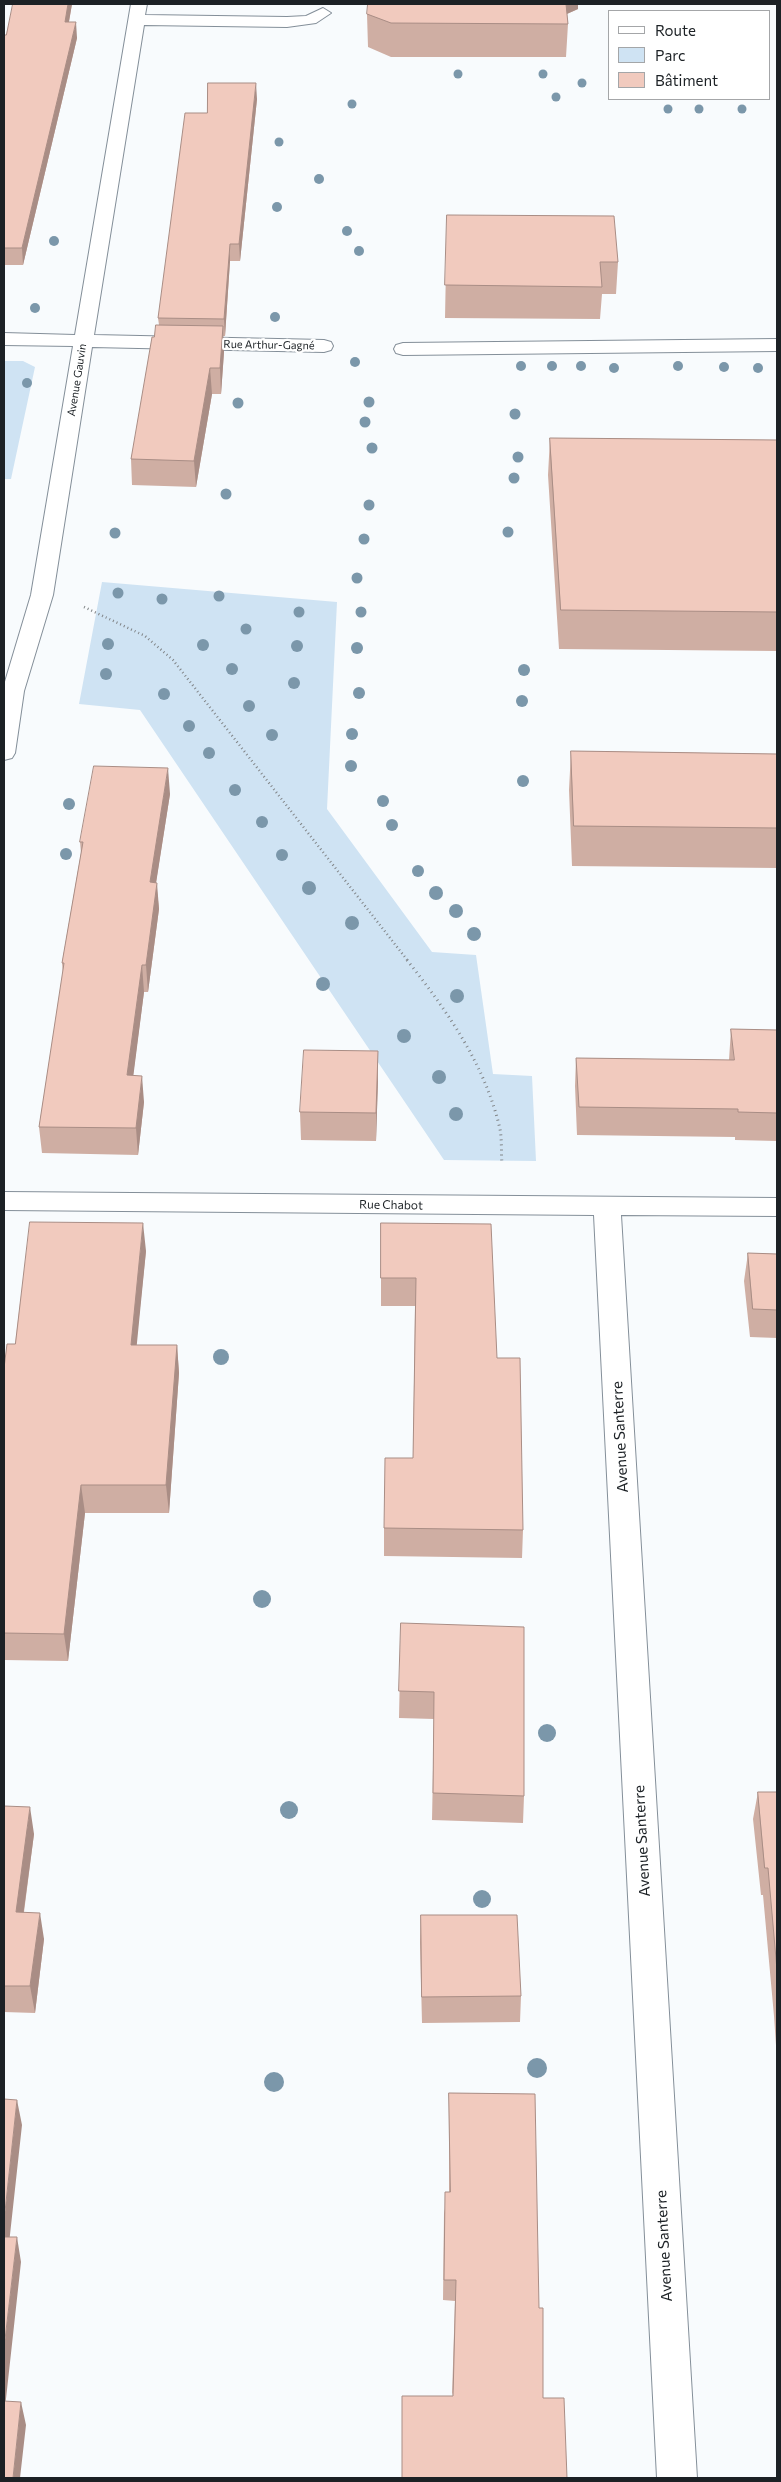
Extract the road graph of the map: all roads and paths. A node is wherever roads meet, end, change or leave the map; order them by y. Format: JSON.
{"nodes":[{"id":1,"x":138,"y":12,"type":"edge"},
{"id":2,"x":323,"y":13,"type":"dead end"},
{"id":3,"x":4,"y":339,"type":"edge"},
{"id":4,"x":83,"y":340,"type":"junction"},
{"id":5,"x":777,"y":345,"type":"edge"},
{"id":6,"x":324,"y":346,"type":"dead end"},
{"id":7,"x":404,"y":349,"type":"dead end"},
{"id":8,"x":42,"y":595,"type":"junction"},
{"id":9,"x":4,"y":753,"type":"edge"},
{"id":10,"x":4,"y":1201,"type":"edge"},
{"id":11,"x":607,"y":1205,"type":"junction"},
{"id":12,"x":503,"y":1206,"type":"junction"},
{"id":13,"x":777,"y":1206,"type":"edge"},
{"id":14,"x":676,"y":2478,"type":"edge"}],
"edges":[{"from":1,"to":2,"type":"street"},
{"from":1,"to":4,"type":"street","name":"Avenue Gauvin"},
{"from":3,"to":4,"type":"street","name":"Rue Arthur-Gagné"},
{"from":4,"to":6,"type":"street","name":"Rue Arthur-Gagné"},
{"from":4,"to":8,"type":"street","name":"Avenue Gauvin"},
{"from":5,"to":7,"type":"street"},
{"from":8,"to":9,"type":"street","name":"Avenue Gauvin"},
{"from":8,"to":12,"type":"path"},
{"from":10,"to":12,"type":"street","name":"Rue Chabot"},
{"from":11,"to":12,"type":"street","name":"Rue Chabot"},
{"from":11,"to":13,"type":"street","name":"Rue Chabot"},
{"from":11,"to":14,"type":"street","name":"Avenue Santerre"}]}
